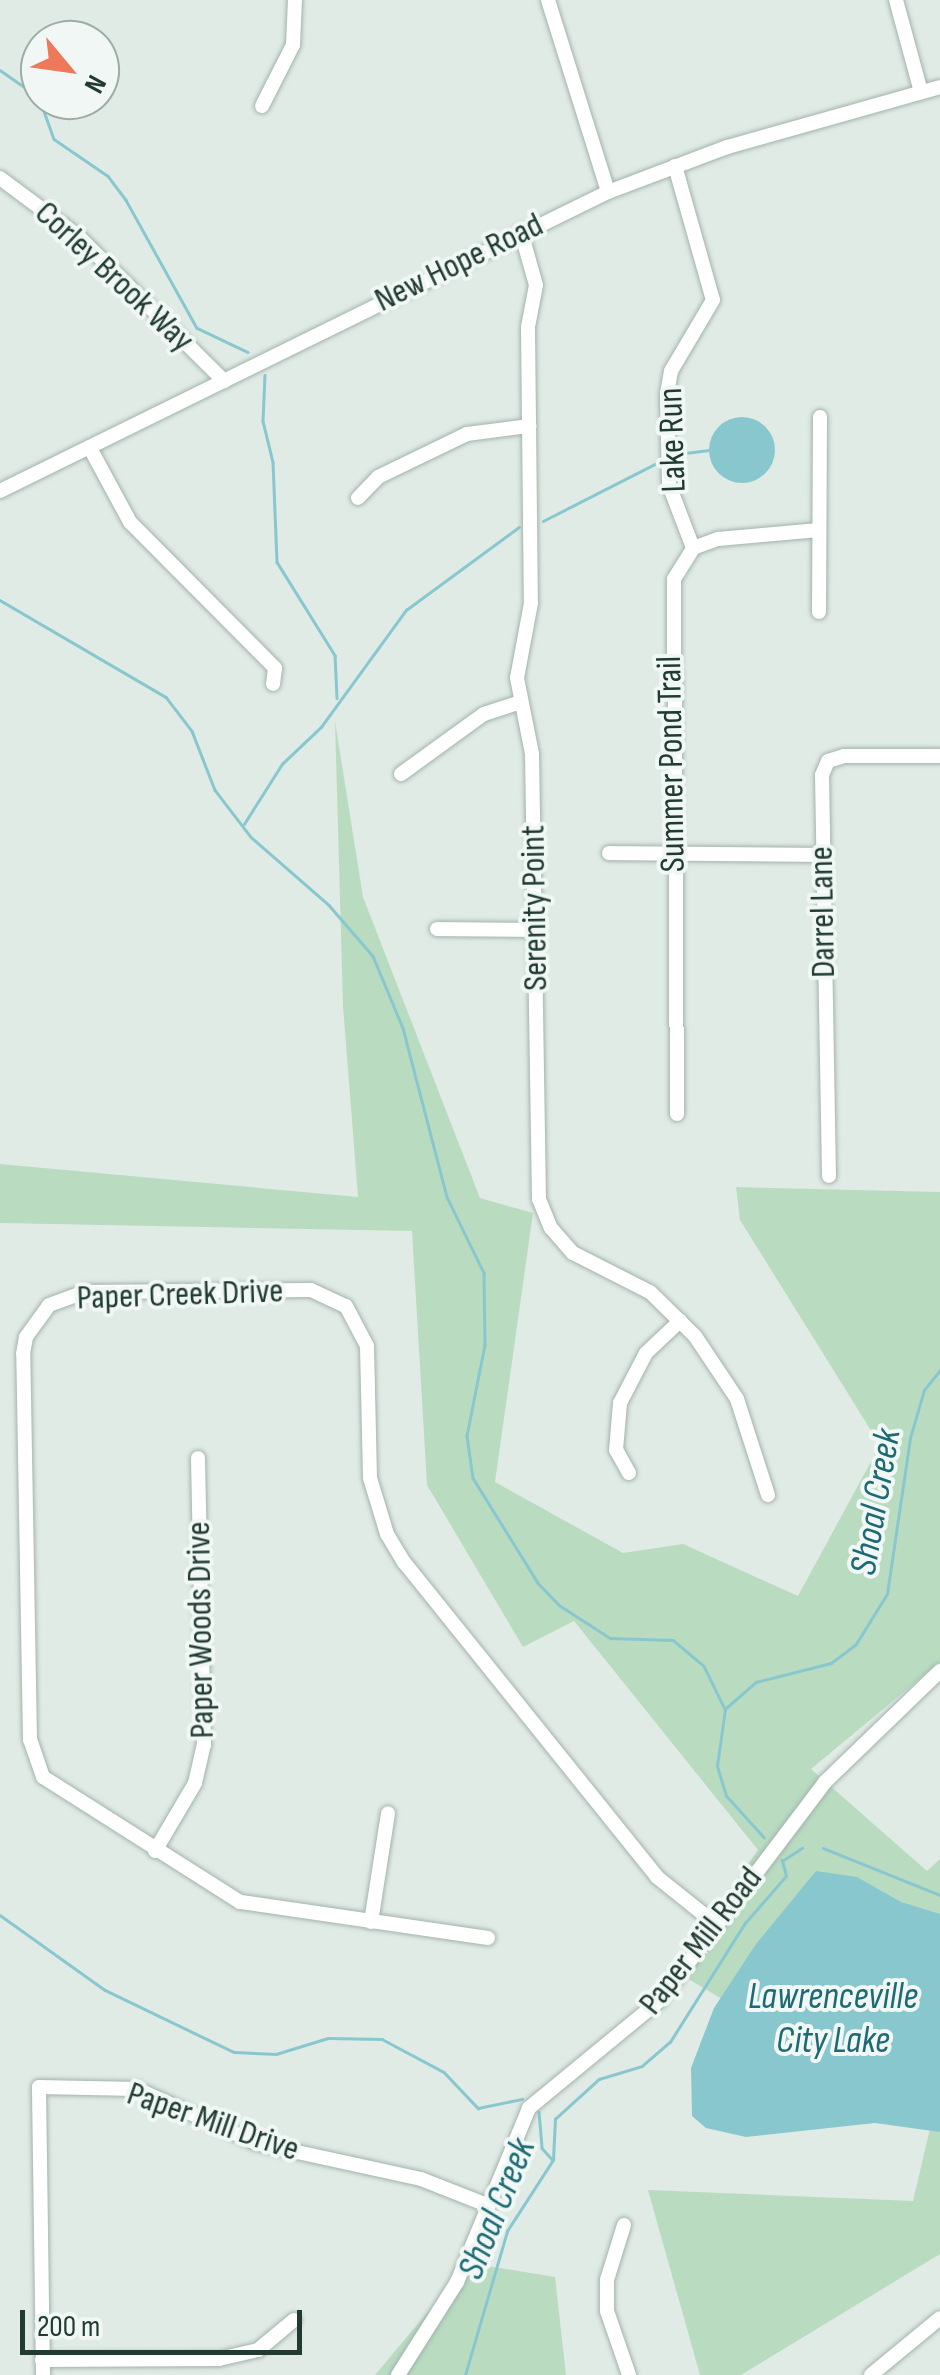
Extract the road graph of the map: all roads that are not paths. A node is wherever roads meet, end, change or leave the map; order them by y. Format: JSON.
{"nodes":[{"id":1,"x":295,"y":0,"type":"edge"},
{"id":2,"x":548,"y":0,"type":"edge"},
{"id":3,"x":896,"y":0,"type":"edge"},
{"id":4,"x":940,"y":87,"type":"edge"},
{"id":5,"x":921,"y":92,"type":"junction"},
{"id":6,"x":262,"y":106,"type":"dead end"},
{"id":7,"x":675,"y":166,"type":"junction"},
{"id":8,"x":0,"y":178,"type":"edge"},
{"id":9,"x":608,"y":192,"type":"junction"},
{"id":10,"x":521,"y":232,"type":"junction"},
{"id":11,"x":224,"y":381,"type":"junction"},
{"id":12,"x":820,"y":417,"type":"dead end"},
{"id":13,"x":529,"y":426,"type":"junction"},
{"id":14,"x":90,"y":448,"type":"junction"},
{"id":15,"x":0,"y":491,"type":"edge"},
{"id":16,"x":358,"y":498,"type":"dead end"},
{"id":17,"x":820,"y":530,"type":"junction"},
{"id":18,"x":693,"y":548,"type":"junction"},
{"id":19,"x":819,"y":612,"type":"dead end"},
{"id":20,"x":272,"y":684,"type":"dead end"},
{"id":21,"x":522,"y":702,"type":"junction"},
{"id":22,"x":940,"y":756,"type":"edge"},
{"id":23,"x":400,"y":774,"type":"dead end"},
{"id":24,"x":674,"y":852,"type":"junction"},
{"id":25,"x":609,"y":853,"type":"dead end"},
{"id":26,"x":822,"y":855,"type":"junction"},
{"id":27,"x":438,"y":929,"type":"dead end"},
{"id":28,"x":535,"y":930,"type":"junction"},
{"id":29,"x":677,"y":1114,"type":"dead end"},
{"id":30,"x":829,"y":1176,"type":"dead end"},
{"id":31,"x":680,"y":1321,"type":"junction"},
{"id":32,"x":198,"y":1458,"type":"dead end"},
{"id":33,"x":629,"y":1474,"type":"dead end"},
{"id":34,"x":768,"y":1495,"type":"dead end"},
{"id":35,"x":940,"y":1671,"type":"edge"},
{"id":36,"x":388,"y":1813,"type":"dead end"},
{"id":37,"x":155,"y":1851,"type":"junction"},
{"id":38,"x":372,"y":1922,"type":"junction"},
{"id":39,"x":717,"y":1924,"type":"junction"},
{"id":40,"x":488,"y":1938,"type":"dead end"},
{"id":41,"x":487,"y":2205,"type":"junction"},
{"id":42,"x":624,"y":2225,"type":"dead end"},
{"id":43,"x":940,"y":2318,"type":"edge"},
{"id":44,"x":294,"y":2320,"type":"dead end"},
{"id":45,"x":42,"y":2368,"type":"edge"},
{"id":46,"x":398,"y":2375,"type":"edge"},
{"id":47,"x":629,"y":2375,"type":"edge"},
{"id":48,"x":871,"y":2375,"type":"edge"}],
"edges":[{"from":1,"to":6,"type":"street"},
{"from":2,"to":9,"type":"street"},
{"from":3,"to":5,"type":"street"},
{"from":4,"to":5,"type":"street","name":"New Hope Road"},
{"from":5,"to":7,"type":"street","name":"New Hope Road"},
{"from":7,"to":9,"type":"street","name":"New Hope Road"},
{"from":7,"to":18,"type":"street","name":"Lake Run"},
{"from":8,"to":11,"type":"street","name":"Corley Brook Way"},
{"from":9,"to":10,"type":"street","name":"New Hope Road"},
{"from":10,"to":11,"type":"street","name":"New Hope Road"},
{"from":10,"to":13,"type":"street","name":"Serenity Point"},
{"from":11,"to":14,"type":"street","name":"New Hope Road"},
{"from":12,"to":17,"type":"street"},
{"from":13,"to":16,"type":"street"},
{"from":13,"to":21,"type":"street","name":"Serenity Point"},
{"from":14,"to":15,"type":"street","name":"New Hope Road"},
{"from":14,"to":20,"type":"street"},
{"from":17,"to":18,"type":"street"},
{"from":17,"to":19,"type":"street"},
{"from":18,"to":24,"type":"street","name":"Summer Pond Trail"},
{"from":21,"to":23,"type":"street"},
{"from":21,"to":28,"type":"street","name":"Serenity Point"},
{"from":22,"to":26,"type":"street","name":"Darrel Lane"},
{"from":24,"to":25,"type":"street"},
{"from":24,"to":26,"type":"street"},
{"from":24,"to":29,"type":"street","name":"Summer Pond Trail"},
{"from":26,"to":30,"type":"street","name":"Darrel Lane"},
{"from":27,"to":28,"type":"street"},
{"from":28,"to":31,"type":"street","name":"Serenity Point"},
{"from":31,"to":33,"type":"street"},
{"from":31,"to":34,"type":"street","name":"Serenity Point"},
{"from":32,"to":37,"type":"street","name":"Paper Woods Drive"},
{"from":35,"to":39,"type":"street","name":"Paper Mill Road"},
{"from":36,"to":38,"type":"street"},
{"from":37,"to":38,"type":"street","name":"Paper Creek Drive"},
{"from":37,"to":39,"type":"street","name":"Paper Creek Drive"},
{"from":38,"to":40,"type":"street","name":"Paper Creek Drive"},
{"from":39,"to":41,"type":"street","name":"Paper Mill Road"},
{"from":41,"to":45,"type":"street","name":"Paper Mill Drive"},
{"from":41,"to":46,"type":"street","name":"Paper Mill Road"},
{"from":42,"to":47,"type":"street"},
{"from":43,"to":48,"type":"street"},
{"from":44,"to":45,"type":"street"}]}
